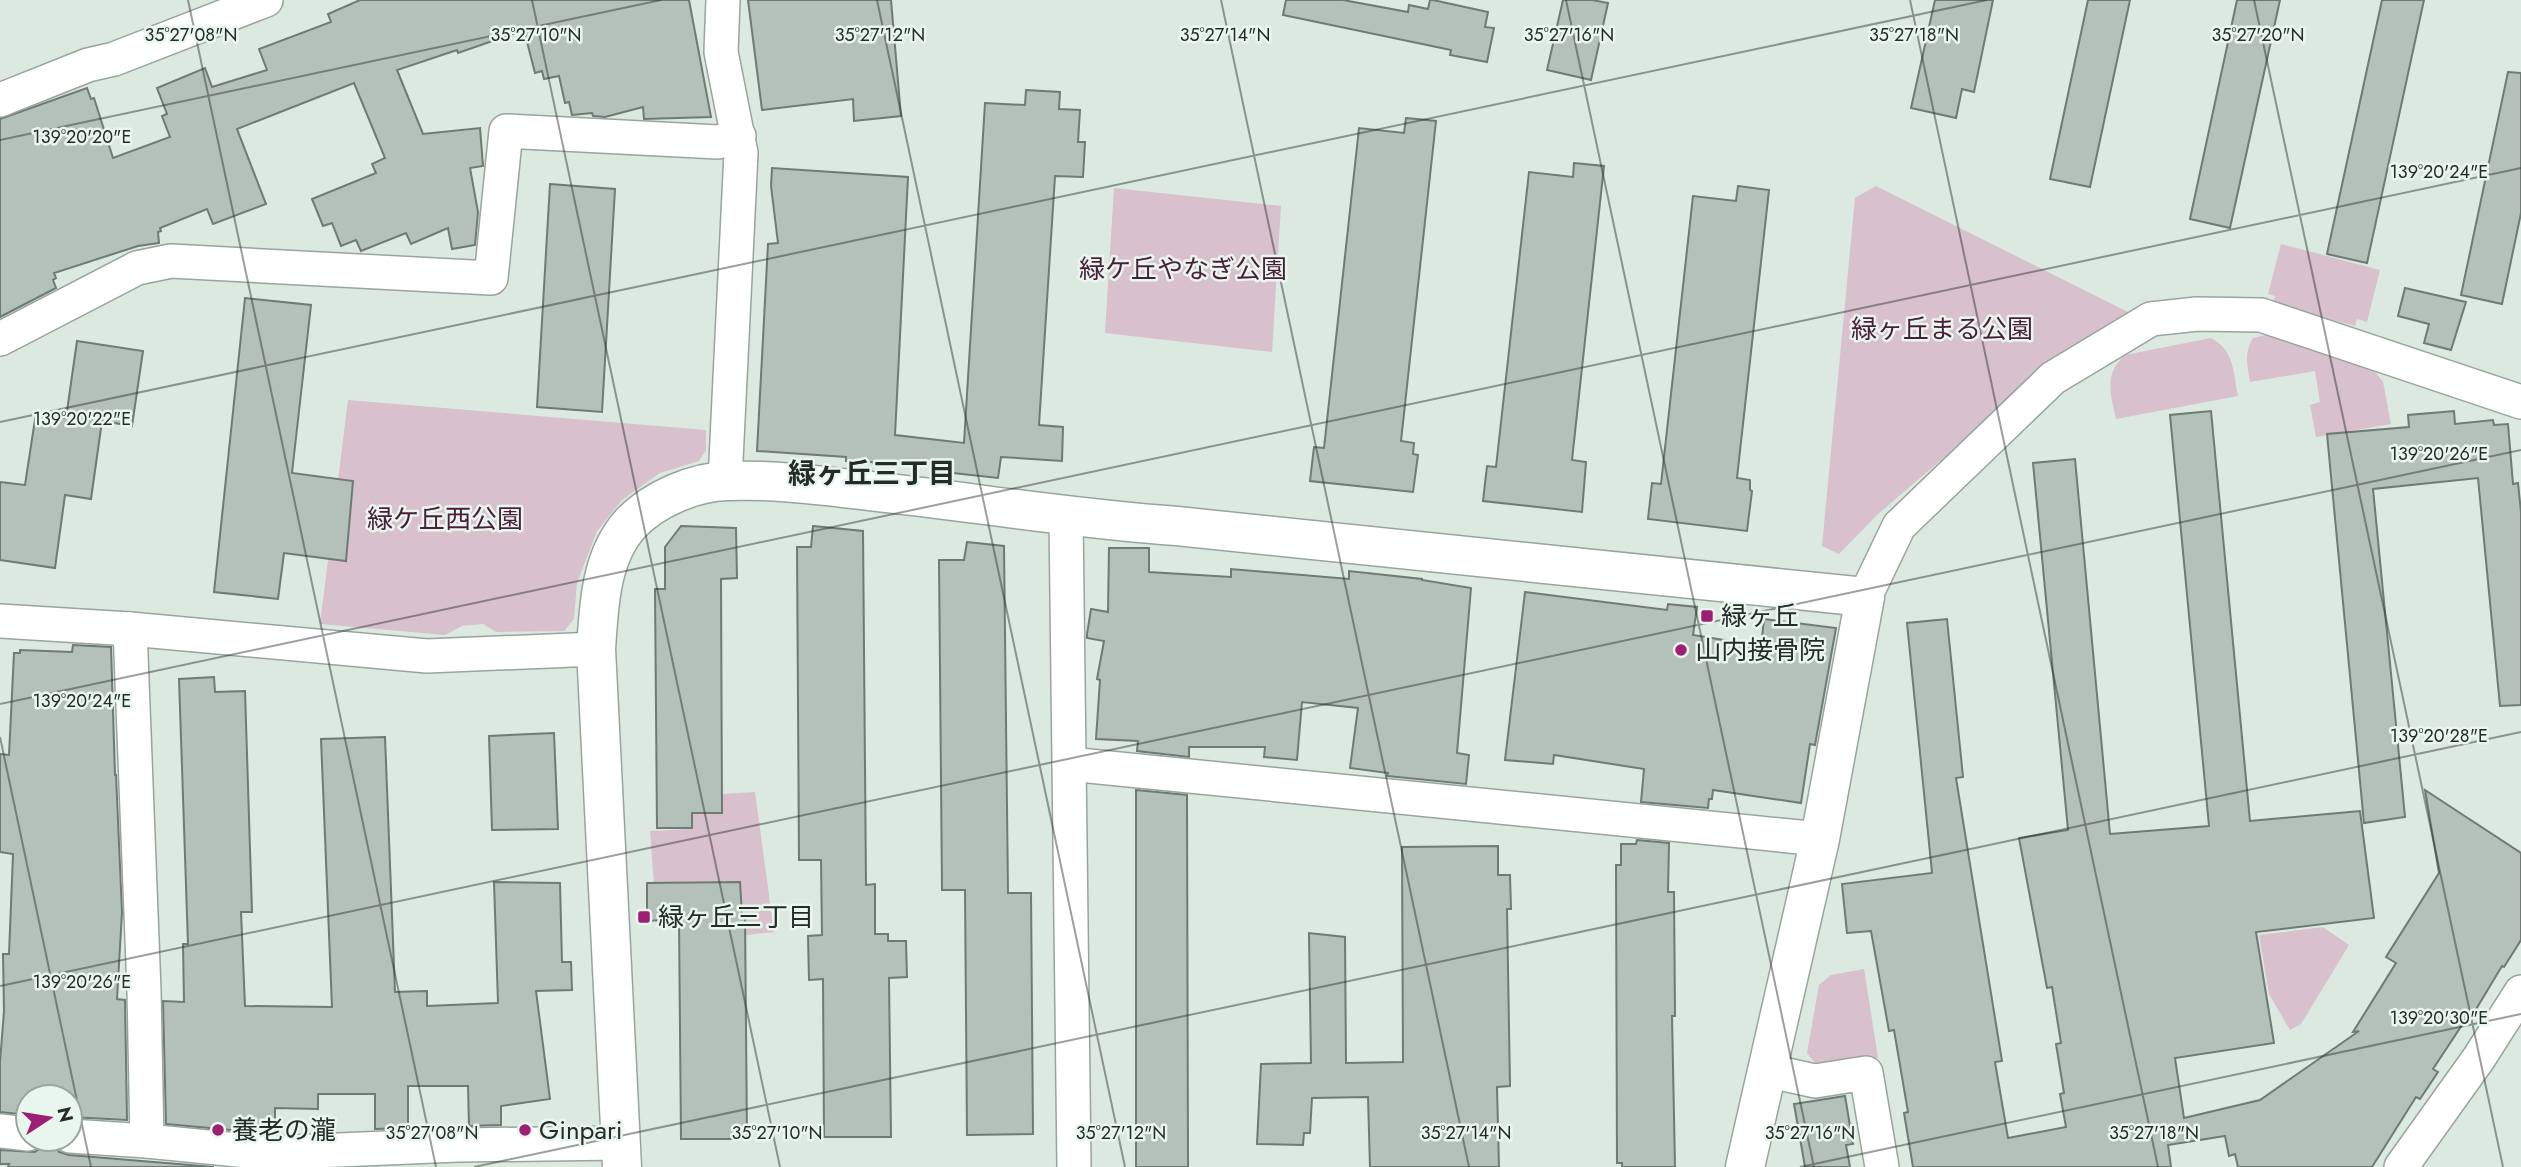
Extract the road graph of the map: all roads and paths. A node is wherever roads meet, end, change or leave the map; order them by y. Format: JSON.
{"nodes":[{"id":1,"x":266,"y":0,"type":"edge"},
{"id":2,"x":723,"y":0,"type":"edge"},
{"id":3,"x":0,"y":100,"type":"edge"},
{"id":4,"x":738,"y":136,"type":"junction"},
{"id":5,"x":0,"y":339,"type":"edge"},
{"id":6,"x":2521,"y":402,"type":"edge"},
{"id":7,"x":725,"y":481,"type":"junction"},
{"id":8,"x":1066,"y":517,"type":"junction"},
{"id":9,"x":1865,"y":597,"type":"junction"},
{"id":10,"x":0,"y":621,"type":"edge"},
{"id":11,"x":130,"y":629,"type":"junction"},
{"id":12,"x":596,"y":649,"type":"junction"},
{"id":13,"x":1069,"y":764,"type":"junction"},
{"id":14,"x":1820,"y":839,"type":"junction"},
{"id":15,"x":2521,"y":992,"type":"edge"},
{"id":16,"x":1765,"y":1070,"type":"junction"},
{"id":17,"x":84,"y":1137,"type":"edge"},
{"id":18,"x":147,"y":1141,"type":"junction"},
{"id":19,"x":622,"y":1155,"type":"edge"},
{"id":20,"x":1074,"y":1167,"type":"edge"},
{"id":21,"x":1745,"y":1167,"type":"edge"},
{"id":22,"x":1882,"y":1167,"type":"edge"},
{"id":23,"x":2402,"y":1167,"type":"edge"}],
"edges":[{"from":1,"to":3,"type":"street"},
{"from":2,"to":4,"type":"street"},
{"from":4,"to":5,"type":"street"},
{"from":4,"to":7,"type":"street"},
{"from":6,"to":9,"type":"street"},
{"from":7,"to":8,"type":"street"},
{"from":7,"to":12,"type":"street"},
{"from":8,"to":9,"type":"street"},
{"from":8,"to":13,"type":"street"},
{"from":9,"to":14,"type":"street"},
{"from":10,"to":11,"type":"street"},
{"from":11,"to":12,"type":"street"},
{"from":11,"to":18,"type":"street"},
{"from":12,"to":19,"type":"street"},
{"from":13,"to":14,"type":"street"},
{"from":13,"to":20,"type":"street"},
{"from":14,"to":16,"type":"street"},
{"from":15,"to":23,"type":"street"},
{"from":16,"to":21,"type":"street"},
{"from":16,"to":22,"type":"street"},
{"from":17,"to":18,"type":"street"},
{"from":18,"to":19,"type":"street"}]}
